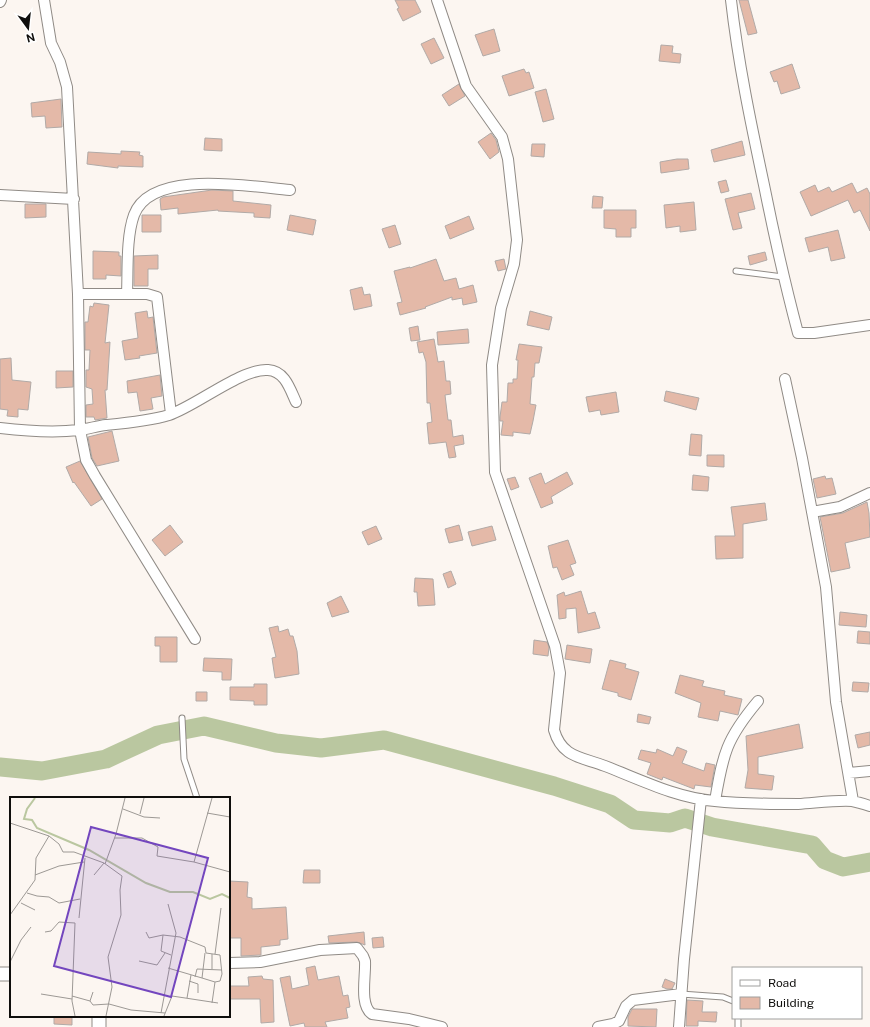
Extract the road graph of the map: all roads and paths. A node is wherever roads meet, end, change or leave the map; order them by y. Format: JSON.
{"nodes":[{"id":1,"x":44,"y":0,"type":"edge"},
{"id":2,"x":438,"y":0,"type":"edge"},
{"id":3,"x":731,"y":0,"type":"edge"},
{"id":4,"x":290,"y":190,"type":"dead end"},
{"id":5,"x":0,"y":195,"type":"edge"},
{"id":6,"x":74,"y":199,"type":"junction"},
{"id":7,"x":736,"y":271,"type":"dead end"},
{"id":8,"x":783,"y":277,"type":"junction"},
{"id":9,"x":78,"y":294,"type":"junction"},
{"id":10,"x":127,"y":294,"type":"junction"},
{"id":11,"x":870,"y":325,"type":"edge"},
{"id":12,"x":786,"y":379,"type":"dead end"},
{"id":13,"x":296,"y":402,"type":"dead end"},
{"id":14,"x":171,"y":414,"type":"junction"},
{"id":15,"x":0,"y":428,"type":"edge"},
{"id":16,"x":80,"y":430,"type":"junction"},
{"id":17,"x":870,"y":493,"type":"edge"},
{"id":18,"x":812,"y":512,"type":"junction"},
{"id":19,"x":196,"y":638,"type":"dead end"},
{"id":20,"x":758,"y":701,"type":"dead end"},
{"id":21,"x":182,"y":718,"type":"dead end"},
{"id":22,"x":870,"y":771,"type":"edge"},
{"id":23,"x":849,"y":773,"type":"junction"},
{"id":24,"x":197,"y":797,"type":"edge"},
{"id":25,"x":701,"y":799,"type":"junction"},
{"id":26,"x":853,"y":801,"type":"junction"},
{"id":27,"x":715,"y":802,"type":"junction"},
{"id":28,"x":870,"y":806,"type":"edge"},
{"id":29,"x":230,"y":963,"type":"edge"},
{"id":30,"x":681,"y":994,"type":"junction"},
{"id":31,"x":732,"y":1001,"type":"edge"},
{"id":32,"x":409,"y":1023,"type":"edge"},
{"id":33,"x":442,"y":1027,"type":"edge"},
{"id":34,"x":598,"y":1027,"type":"edge"},
{"id":35,"x":679,"y":1027,"type":"edge"}],
"edges":[{"from":1,"to":6,"type":"street"},
{"from":2,"to":25,"type":"street"},
{"from":3,"to":8,"type":"street"},
{"from":4,"to":10,"type":"street"},
{"from":5,"to":6,"type":"street"},
{"from":6,"to":9,"type":"street"},
{"from":7,"to":8,"type":"lane"},
{"from":8,"to":11,"type":"street"},
{"from":9,"to":10,"type":"street"},
{"from":9,"to":16,"type":"street"},
{"from":10,"to":14,"type":"street"},
{"from":12,"to":18,"type":"street"},
{"from":13,"to":14,"type":"street"},
{"from":14,"to":16,"type":"street"},
{"from":15,"to":16,"type":"street"},
{"from":16,"to":19,"type":"street"},
{"from":17,"to":18,"type":"street"},
{"from":18,"to":23,"type":"street"},
{"from":20,"to":27,"type":"street"},
{"from":21,"to":24,"type":"lane"},
{"from":22,"to":23,"type":"street"},
{"from":23,"to":26,"type":"street"},
{"from":25,"to":27,"type":"street"},
{"from":25,"to":30,"type":"street"},
{"from":26,"to":27,"type":"street"},
{"from":26,"to":28,"type":"street"},
{"from":29,"to":32,"type":"street"},
{"from":30,"to":31,"type":"lane"},
{"from":30,"to":34,"type":"street"},
{"from":30,"to":35,"type":"street"},
{"from":32,"to":33,"type":"street"}]}
